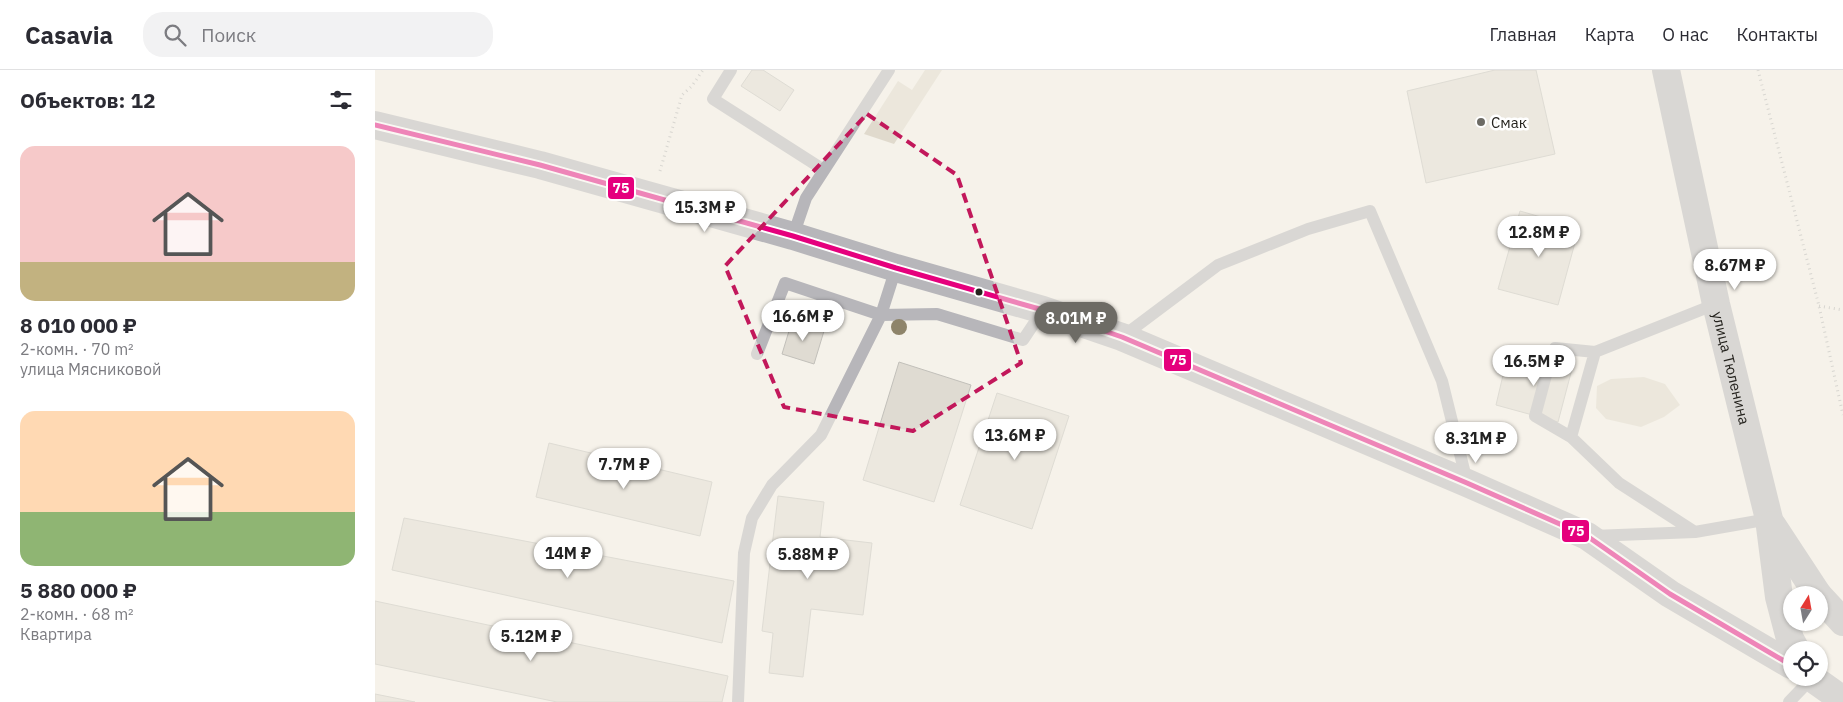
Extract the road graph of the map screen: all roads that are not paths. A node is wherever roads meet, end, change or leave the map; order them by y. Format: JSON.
{"nodes":[{"id":1,"x":731,"y":70,"type":"edge"},
{"id":2,"x":889,"y":70,"type":"edge"},
{"id":3,"x":1666,"y":70,"type":"edge"},
{"id":4,"x":375,"y":125,"type":"edge"},
{"id":5,"x":824,"y":170,"type":"junction"},
{"id":6,"x":793,"y":236,"type":"junction"},
{"id":7,"x":896,"y":268,"type":"junction"},
{"id":8,"x":1716,"y":304,"type":"junction"},
{"id":9,"x":1043,"y":310,"type":"junction"},
{"id":10,"x":881,"y":316,"type":"junction"},
{"id":11,"x":1122,"y":337,"type":"junction"},
{"id":12,"x":1595,"y":352,"type":"junction"},
{"id":13,"x":757,"y":354,"type":"dead end"},
{"id":14,"x":1571,"y":437,"type":"junction"},
{"id":15,"x":1467,"y":483,"type":"junction"},
{"id":16,"x":1769,"y":519,"type":"junction"},
{"id":17,"x":1695,"y":532,"type":"junction"},
{"id":18,"x":1587,"y":536,"type":"junction"},
{"id":19,"x":1813,"y":586,"type":"edge"},
{"id":20,"x":1828,"y":605,"type":"edge"},
{"id":21,"x":1843,"y":622,"type":"edge"},
{"id":22,"x":1790,"y":641,"type":"edge"},
{"id":23,"x":1783,"y":661,"type":"edge"},
{"id":24,"x":1804,"y":686,"type":"edge"},
{"id":25,"x":1823,"y":686,"type":"edge"},
{"id":26,"x":1843,"y":700,"type":"edge"},
{"id":27,"x":738,"y":702,"type":"edge"},
{"id":28,"x":1789,"y":702,"type":"edge"}],
"edges":[{"from":1,"to":5,"type":"lane"},
{"from":2,"to":5,"type":"lane"},
{"from":3,"to":8,"type":"street","name":"улица Тюленина"},
{"from":4,"to":6,"type":"street"},
{"from":5,"to":6,"type":"lane"},
{"from":6,"to":7,"type":"street"},
{"from":7,"to":9,"type":"street"},
{"from":7,"to":10,"type":"lane"},
{"from":8,"to":12,"type":"lane"},
{"from":8,"to":16,"type":"street","name":"улица Тюленина"},
{"from":9,"to":10,"type":"lane"},
{"from":9,"to":11,"type":"street"},
{"from":10,"to":13,"type":"lane"},
{"from":10,"to":27,"type":"lane"},
{"from":11,"to":15,"type":"street"},
{"from":11,"to":15,"type":"lane"},
{"from":12,"to":14,"type":"lane"},
{"from":12,"to":14,"type":"lane"},
{"from":14,"to":17,"type":"lane"},
{"from":15,"to":18,"type":"street"},
{"from":16,"to":17,"type":"lane"},
{"from":16,"to":19,"type":"street"},
{"from":16,"to":22,"type":"street"},
{"from":17,"to":18,"type":"lane"},
{"from":18,"to":23,"type":"street"},
{"from":20,"to":21,"type":"street"},
{"from":24,"to":28,"type":"lane"},
{"from":25,"to":26,"type":"street"}]}
